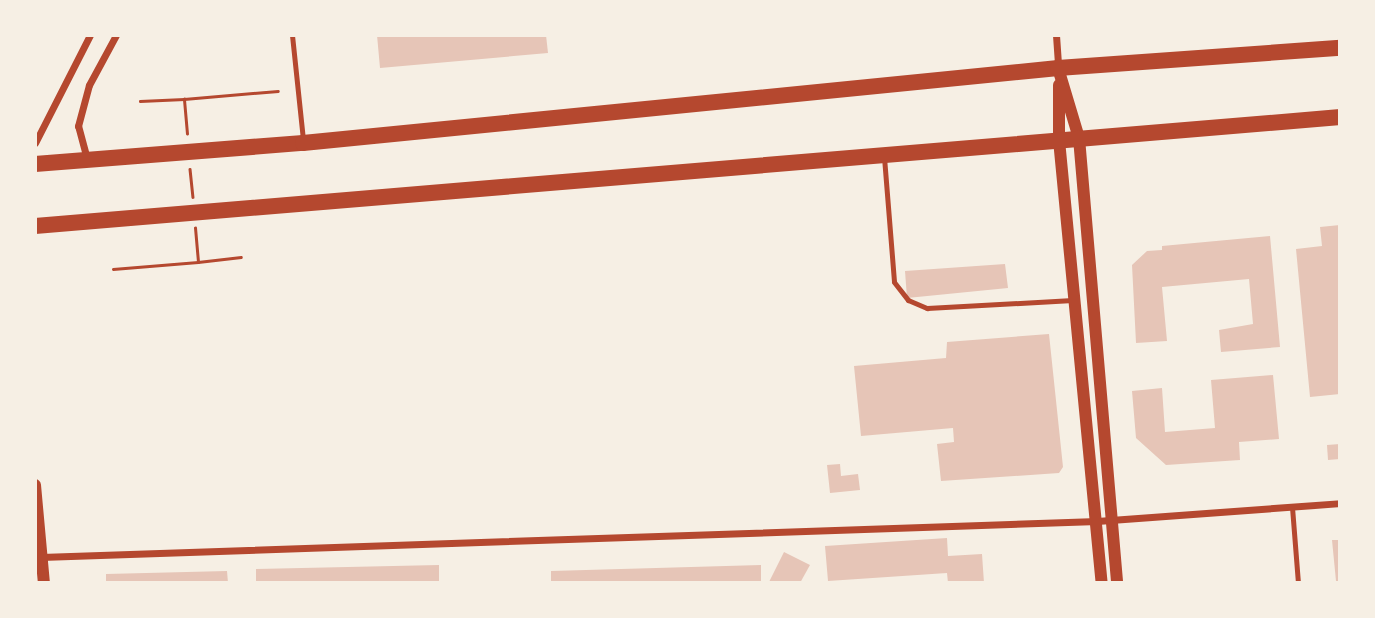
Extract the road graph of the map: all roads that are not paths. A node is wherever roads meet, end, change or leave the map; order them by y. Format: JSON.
{"nodes":[{"id":1,"x":90,"y":35,"type":"edge"},
{"id":2,"x":116,"y":35,"type":"edge"},
{"id":3,"x":292,"y":35,"type":"edge"},
{"id":4,"x":1056,"y":35,"type":"edge"},
{"id":5,"x":1340,"y":48,"type":"edge"},
{"id":6,"x":1058,"y":68,"type":"junction"},
{"id":7,"x":1340,"y":117,"type":"edge"},
{"id":8,"x":1079,"y":138,"type":"junction"},
{"id":9,"x":1059,"y":140,"type":"junction"},
{"id":10,"x":35,"y":143,"type":"edge"},
{"id":11,"x":303,"y":143,"type":"junction"},
{"id":12,"x":884,"y":153,"type":"junction"},
{"id":13,"x":87,"y":159,"type":"junction"},
{"id":14,"x":35,"y":164,"type":"edge"},
{"id":15,"x":35,"y":226,"type":"edge"},
{"id":16,"x":1093,"y":298,"type":"junction"},
{"id":17,"x":1076,"y":299,"type":"junction"},
{"id":18,"x":35,"y":485,"type":"edge"},
{"id":19,"x":1340,"y":503,"type":"edge"},
{"id":20,"x":1292,"y":507,"type":"junction"},
{"id":21,"x":1113,"y":520,"type":"junction"},
{"id":22,"x":1097,"y":521,"type":"junction"},
{"id":23,"x":41,"y":556,"type":"junction"},
{"id":24,"x":44,"y":583,"type":"edge"},
{"id":25,"x":1102,"y":583,"type":"edge"},
{"id":26,"x":1117,"y":583,"type":"edge"},
{"id":27,"x":1298,"y":583,"type":"edge"}],
"edges":[{"from":1,"to":10,"type":"street"},
{"from":2,"to":13,"type":"street"},
{"from":3,"to":11,"type":"lane"},
{"from":4,"to":6,"type":"street"},
{"from":5,"to":6,"type":"main road"},
{"from":6,"to":8,"type":"street"},
{"from":6,"to":9,"type":"street"},
{"from":6,"to":11,"type":"main road"},
{"from":7,"to":8,"type":"main road"},
{"from":8,"to":9,"type":"main road"},
{"from":8,"to":16,"type":"street"},
{"from":9,"to":12,"type":"main road"},
{"from":9,"to":17,"type":"street"},
{"from":11,"to":13,"type":"main road"},
{"from":12,"to":15,"type":"main road"},
{"from":12,"to":17,"type":"lane"},
{"from":13,"to":14,"type":"main road"},
{"from":16,"to":17,"type":"street"},
{"from":16,"to":21,"type":"street"},
{"from":17,"to":22,"type":"street"},
{"from":18,"to":23,"type":"street"},
{"from":19,"to":20,"type":"street"},
{"from":20,"to":21,"type":"street"},
{"from":20,"to":27,"type":"lane"},
{"from":21,"to":22,"type":"street"},
{"from":21,"to":26,"type":"street"},
{"from":22,"to":23,"type":"street"},
{"from":22,"to":25,"type":"street"},
{"from":23,"to":24,"type":"street"}]}
